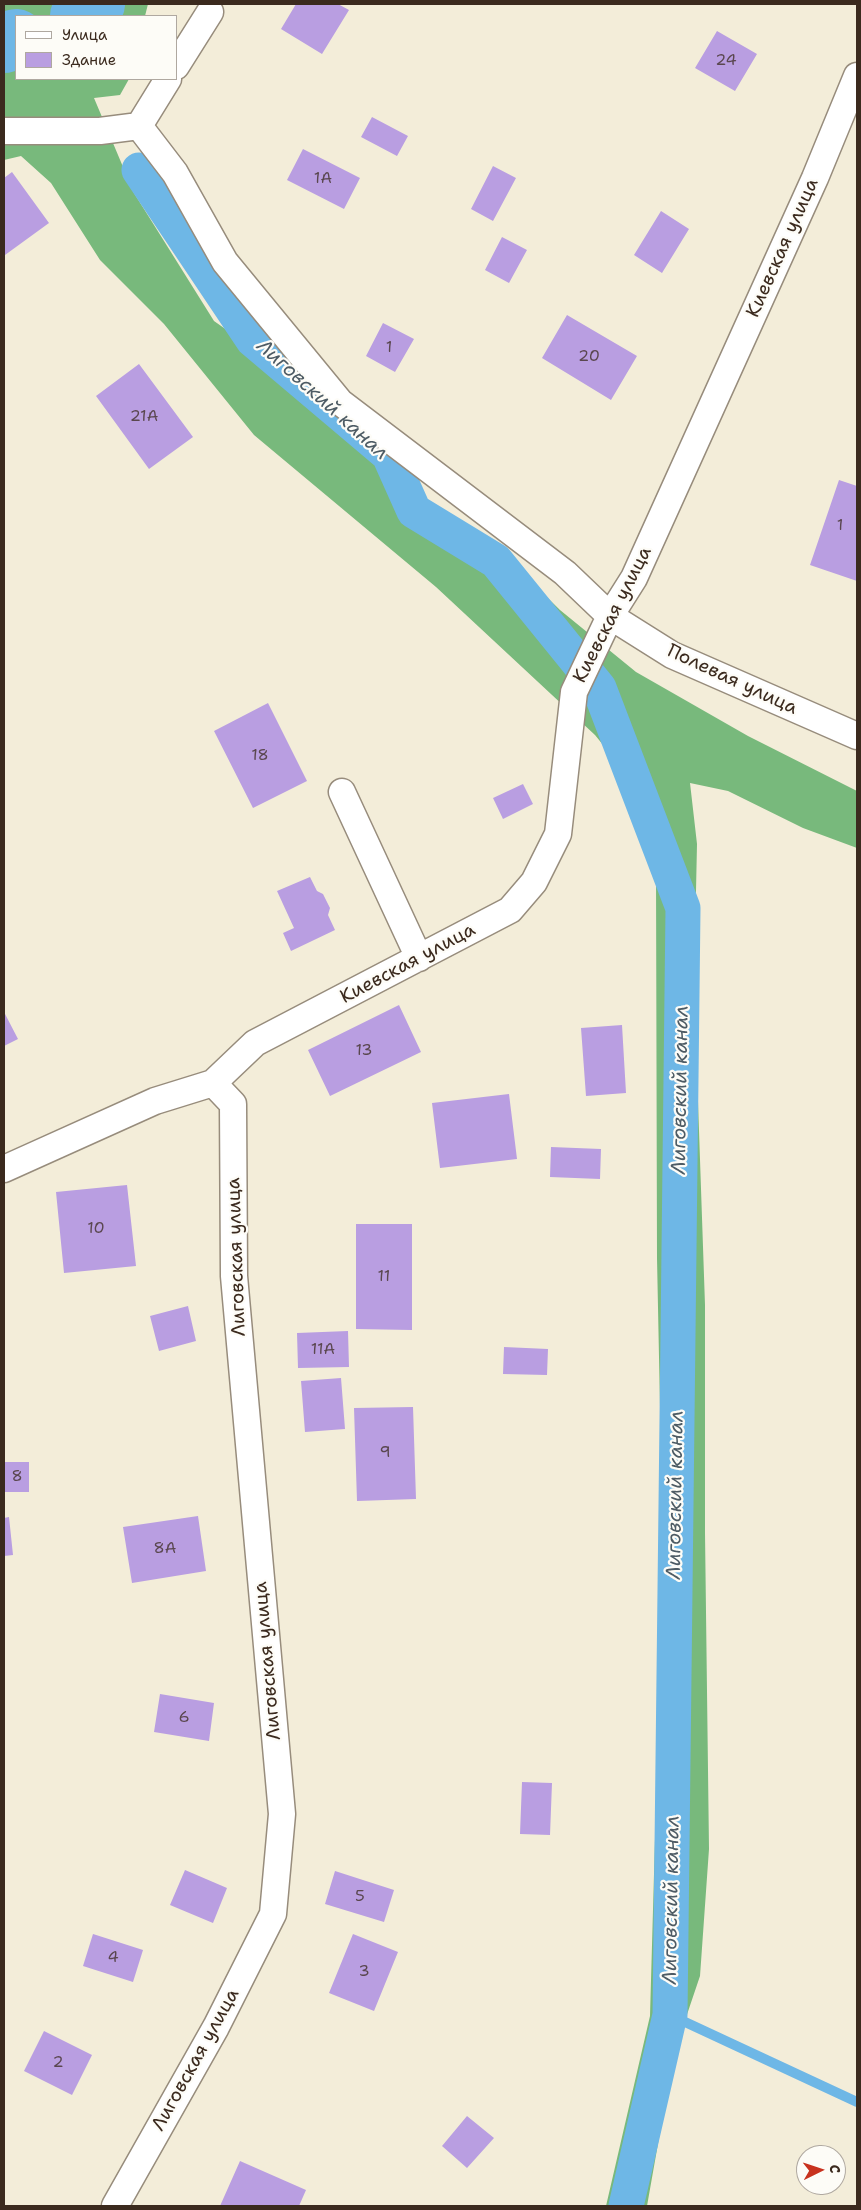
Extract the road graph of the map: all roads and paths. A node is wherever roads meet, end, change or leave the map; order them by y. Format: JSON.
{"nodes":[{"id":1,"x":210,"y":12,"type":"dead end"},
{"id":2,"x":178,"y":63,"type":"edge"},
{"id":3,"x":857,"y":78,"type":"edge"},
{"id":4,"x":167,"y":80,"type":"edge"},
{"id":5,"x":139,"y":126,"type":"junction"},
{"id":6,"x":4,"y":131,"type":"edge"},
{"id":7,"x":610,"y":616,"type":"junction"},
{"id":8,"x":857,"y":736,"type":"edge"},
{"id":9,"x":342,"y":792,"type":"dead end"},
{"id":10,"x":419,"y":958,"type":"junction"},
{"id":11,"x":213,"y":1083,"type":"junction"},
{"id":12,"x":4,"y":1169,"type":"edge"},
{"id":13,"x":116,"y":2206,"type":"edge"}],
"edges":[{"from":1,"to":2,"type":"street"},
{"from":3,"to":7,"type":"street","name":"Киевская улица"},
{"from":4,"to":5,"type":"street"},
{"from":5,"to":6,"type":"street"},
{"from":5,"to":7,"type":"street","name":"Полевая улица"},
{"from":7,"to":8,"type":"street","name":"Полевая улица"},
{"from":7,"to":10,"type":"street","name":"Киевская улица"},
{"from":9,"to":10,"type":"street"},
{"from":10,"to":11,"type":"street","name":"Киевская улица"},
{"from":11,"to":12,"type":"street","name":"Киевская улица"},
{"from":11,"to":13,"type":"street","name":"Лиговская улица"}]}
